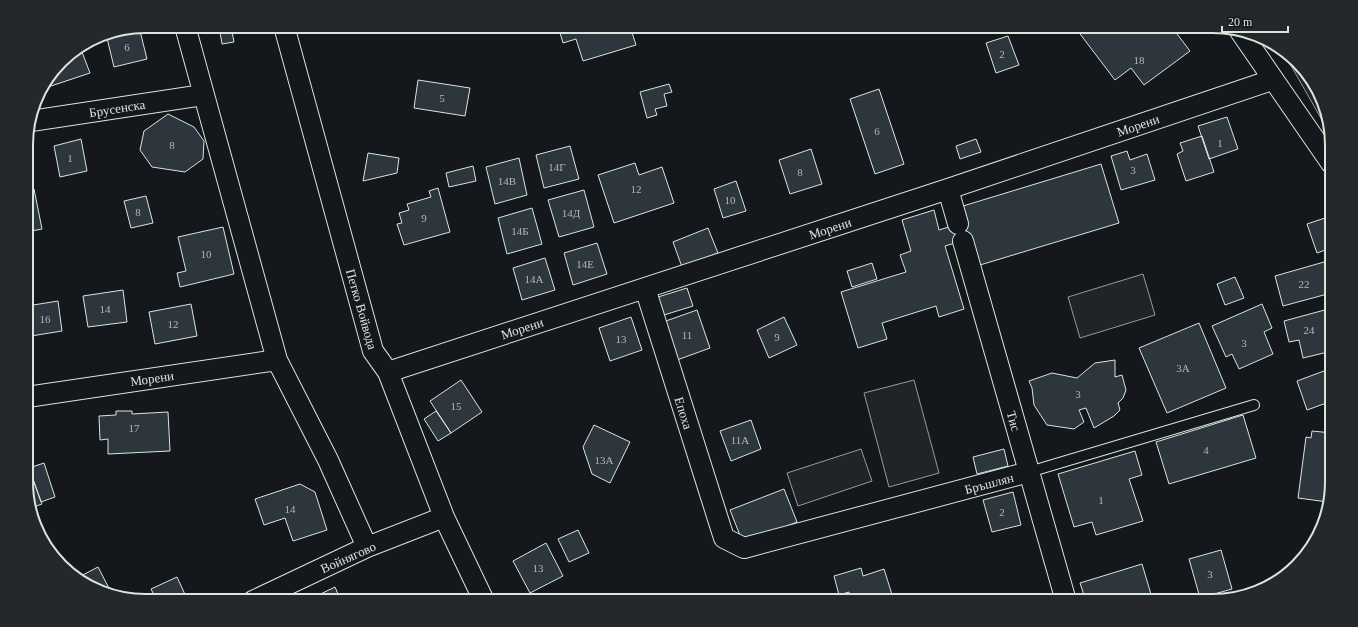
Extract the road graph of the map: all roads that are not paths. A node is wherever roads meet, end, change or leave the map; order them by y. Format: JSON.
{"nodes":[{"id":1,"x":187,"y":33,"type":"edge"},
{"id":2,"x":286,"y":33,"type":"edge"},
{"id":3,"x":1244,"y":38,"type":"edge"},
{"id":4,"x":1272,"y":80,"type":"junction"},
{"id":5,"x":203,"y":95,"type":"junction"},
{"id":6,"x":36,"y":120,"type":"edge"},
{"id":7,"x":1325,"y":155,"type":"edge"},
{"id":8,"x":948,"y":190,"type":"junction"},
{"id":9,"x":645,"y":288,"type":"junction"},
{"id":10,"x":277,"y":360,"type":"junction"},
{"id":11,"x":388,"y":372,"type":"junction"},
{"id":12,"x":33,"y":396,"type":"edge"},
{"id":13,"x":1254,"y":404,"type":"dead end"},
{"id":14,"x":1029,"y":472,"type":"junction"},
{"id":15,"x":444,"y":517,"type":"junction"},
{"id":16,"x":724,"y":538,"type":"joint"},
{"id":17,"x":367,"y":547,"type":"junction"},
{"id":18,"x":268,"y":594,"type":"edge"},
{"id":19,"x":481,"y":594,"type":"edge"},
{"id":20,"x":1064,"y":594,"type":"edge"}],
"edges":[{"from":1,"to":5,"type":"street"},
{"from":2,"to":11,"type":"street","name":"Петко Войвода"},
{"from":3,"to":4,"type":"street"},
{"from":4,"to":7,"type":"street"},
{"from":4,"to":8,"type":"street","name":"Морени"},
{"from":5,"to":6,"type":"street","name":"Брусенска"},
{"from":5,"to":10,"type":"street"},
{"from":8,"to":9,"type":"street","name":"Морени"},
{"from":8,"to":14,"type":"street","name":"Тис"},
{"from":9,"to":11,"type":"street","name":"Морени"},
{"from":9,"to":16,"type":"street","name":"Епоха"},
{"from":10,"to":12,"type":"street","name":"Морени"},
{"from":10,"to":17,"type":"street"},
{"from":11,"to":15,"type":"street","name":"Петко Войвода"},
{"from":13,"to":14,"type":"lane","name":"Бръшлян"},
{"from":14,"to":16,"type":"street","name":"Бръшлян"},
{"from":14,"to":20,"type":"street","name":"Тис"},
{"from":15,"to":17,"type":"street","name":"Войнягово"},
{"from":15,"to":19,"type":"street","name":"Петко Войвода"},
{"from":17,"to":18,"type":"street","name":"Войнягово"}]}
